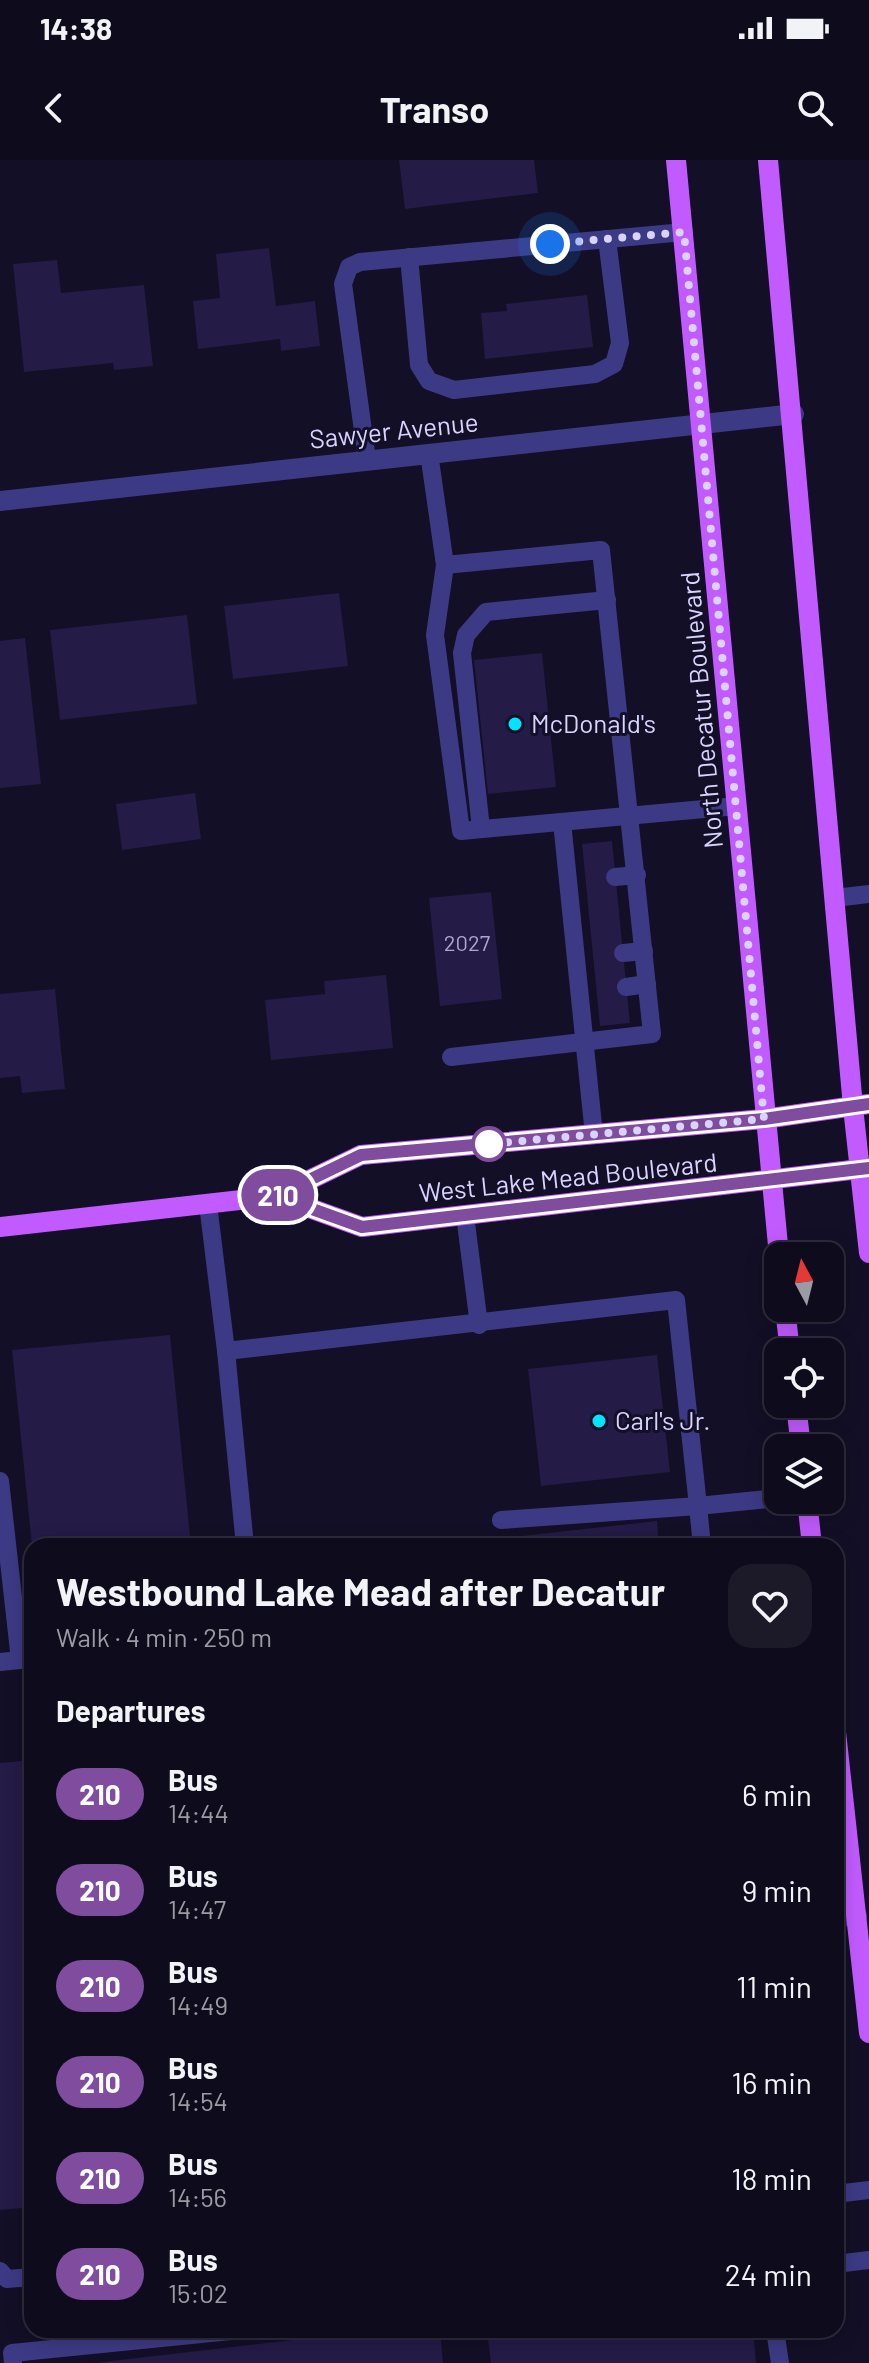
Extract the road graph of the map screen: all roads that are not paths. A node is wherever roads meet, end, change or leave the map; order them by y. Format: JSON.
{"nodes":[{"id":1,"x":676,"y":160,"type":"edge"},
{"id":2,"x":768,"y":160,"type":"edge"},
{"id":3,"x":684,"y":232,"type":"junction"},
{"id":4,"x":607,"y":239,"type":"junction"},
{"id":5,"x":409,"y":257,"type":"junction"},
{"id":6,"x":794,"y":414,"type":"junction"},
{"id":7,"x":703,"y":423,"type":"junction"},
{"id":8,"x":429,"y":453,"type":"junction"},
{"id":9,"x":367,"y":460,"type":"junction"},
{"id":10,"x":0,"y":501,"type":"edge"},
{"id":11,"x":445,"y":565,"type":"junction"},
{"id":12,"x":607,"y":600,"type":"junction"},
{"id":13,"x":737,"y":806,"type":"junction"},
{"id":14,"x":630,"y":816,"type":"junction"},
{"id":15,"x":562,"y":822,"type":"junction"},
{"id":16,"x":481,"y":829,"type":"junction"},
{"id":17,"x":637,"y":875,"type":"junction"},
{"id":18,"x":615,"y":877,"type":"dead end"},
{"id":19,"x":869,"y":894,"type":"edge"},
{"id":20,"x":835,"y":898,"type":"junction"},
{"id":21,"x":640,"y":915,"type":"junction"},
{"id":22,"x":620,"y":918,"type":"dead end"},
{"id":23,"x":644,"y":951,"type":"junction"},
{"id":24,"x":623,"y":953,"type":"dead end"},
{"id":25,"x":647,"y":984,"type":"junction"},
{"id":26,"x":626,"y":987,"type":"dead end"},
{"id":27,"x":585,"y":1042,"type":"junction"},
{"id":28,"x":451,"y":1057,"type":"dead end"},
{"id":29,"x":861,"y":1106,"type":"edge"},
{"id":30,"x":764,"y":1119,"type":"junction"},
{"id":31,"x":594,"y":1135,"type":"junction"},
{"id":32,"x":864,"y":1169,"type":"edge"},
{"id":33,"x":770,"y":1182,"type":"junction"},
{"id":34,"x":276,"y":1196,"type":"junction"},
{"id":35,"x":208,"y":1204,"type":"junction"},
{"id":36,"x":465,"y":1215,"type":"junction"},
{"id":37,"x":0,"y":1227,"type":"edge"},
{"id":38,"x":777,"y":1242,"type":"edge"},
{"id":39,"x":869,"y":1253,"type":"edge"},
{"id":40,"x":479,"y":1325,"type":"junction"},
{"id":41,"x":226,"y":1351,"type":"junction"},
{"id":42,"x":0,"y":1481,"type":"edge"},
{"id":43,"x":764,"y":1499,"type":"edge"},
{"id":44,"x":698,"y":1506,"type":"junction"},
{"id":45,"x":809,"y":1514,"type":"edge"},
{"id":46,"x":501,"y":1520,"type":"dead end"},
{"id":47,"x":244,"y":1538,"type":"edge"},
{"id":48,"x":701,"y":1538,"type":"edge"},
{"id":49,"x":811,"y":1538,"type":"edge"},
{"id":50,"x":0,"y":1662,"type":"edge"},
{"id":51,"x":844,"y":1785,"type":"edge"},
{"id":52,"x":864,"y":1916,"type":"edge"},
{"id":53,"x":844,"y":1917,"type":"edge"},
{"id":54,"x":869,"y":2033,"type":"edge"},
{"id":55,"x":869,"y":2190,"type":"edge"},
{"id":56,"x":844,"y":2193,"type":"edge"},
{"id":57,"x":869,"y":2260,"type":"edge"},
{"id":58,"x":844,"y":2263,"type":"edge"},
{"id":59,"x":0,"y":2271,"type":"edge"},
{"id":60,"x":24,"y":2278,"type":"edge"},
{"id":61,"x":161,"y":2338,"type":"edge"},
{"id":62,"x":776,"y":2338,"type":"edge"},
{"id":63,"x":13,"y":2363,"type":"edge"},
{"id":64,"x":780,"y":2363,"type":"edge"}],
"edges":[{"from":1,"to":3,"type":"main road","name":"North Decatur Boulevard"},
{"from":2,"to":6,"type":"main road"},
{"from":3,"to":4,"type":"lane"},
{"from":3,"to":7,"type":"main road","name":"North Decatur Boulevard"},
{"from":4,"to":5,"type":"lane"},
{"from":4,"to":5,"type":"lane"},
{"from":5,"to":9,"type":"lane"},
{"from":6,"to":7,"type":"street","name":"Sawyer Avenue"},
{"from":6,"to":20,"type":"main road"},
{"from":7,"to":8,"type":"street","name":"Sawyer Avenue"},
{"from":7,"to":13,"type":"main road","name":"North Decatur Boulevard"},
{"from":8,"to":9,"type":"street","name":"Sawyer Avenue"},
{"from":8,"to":11,"type":"lane"},
{"from":9,"to":10,"type":"street","name":"Sawyer Avenue"},
{"from":11,"to":12,"type":"lane"},
{"from":11,"to":16,"type":"lane"},
{"from":12,"to":14,"type":"lane"},
{"from":12,"to":16,"type":"lane"},
{"from":13,"to":14,"type":"lane"},
{"from":13,"to":30,"type":"main road","name":"North Decatur Boulevard"},
{"from":14,"to":15,"type":"lane"},
{"from":14,"to":17,"type":"lane"},
{"from":15,"to":16,"type":"lane"},
{"from":15,"to":27,"type":"lane"},
{"from":17,"to":18,"type":"lane"},
{"from":17,"to":21,"type":"lane"},
{"from":19,"to":20,"type":"lane"},
{"from":20,"to":29,"type":"main road"},
{"from":21,"to":22,"type":"lane"},
{"from":21,"to":23,"type":"lane"},
{"from":23,"to":24,"type":"lane"},
{"from":23,"to":25,"type":"lane"},
{"from":25,"to":26,"type":"lane"},
{"from":25,"to":27,"type":"lane"},
{"from":27,"to":28,"type":"lane"},
{"from":27,"to":31,"type":"lane"},
{"from":29,"to":30,"type":"main road","name":"West Lake Mead Boulevard"},
{"from":29,"to":32,"type":"main road"},
{"from":30,"to":31,"type":"main road","name":"West Lake Mead Boulevard"},
{"from":30,"to":33,"type":"main road","name":"North Decatur Boulevard"},
{"from":31,"to":34,"type":"main road","name":"West Lake Mead Boulevard"},
{"from":32,"to":33,"type":"main road","name":"West Lake Mead Boulevard"},
{"from":32,"to":39,"type":"main road"},
{"from":33,"to":36,"type":"main road","name":"West Lake Mead Boulevard"},
{"from":33,"to":38,"type":"main road","name":"North Decatur Boulevard"},
{"from":34,"to":35,"type":"main road","name":"West Lake Mead Boulevard"},
{"from":34,"to":36,"type":"main road","name":"West Lake Mead Boulevard"},
{"from":35,"to":37,"type":"main road","name":"West Lake Mead Boulevard"},
{"from":35,"to":41,"type":"lane"},
{"from":36,"to":40,"type":"lane"},
{"from":40,"to":41,"type":"lane"},
{"from":40,"to":44,"type":"lane"},
{"from":41,"to":47,"type":"lane"},
{"from":42,"to":50,"type":"lane"},
{"from":43,"to":44,"type":"lane"},
{"from":44,"to":46,"type":"lane"},
{"from":44,"to":48,"type":"lane"},
{"from":45,"to":49,"type":"main road"},
{"from":51,"to":52,"type":"main road"},
{"from":52,"to":53,"type":"lane"},
{"from":52,"to":54,"type":"main road"},
{"from":55,"to":56,"type":"lane"},
{"from":57,"to":58,"type":"lane"},
{"from":59,"to":60,"type":"lane"},
{"from":61,"to":63,"type":"lane"},
{"from":62,"to":64,"type":"lane"}]}
